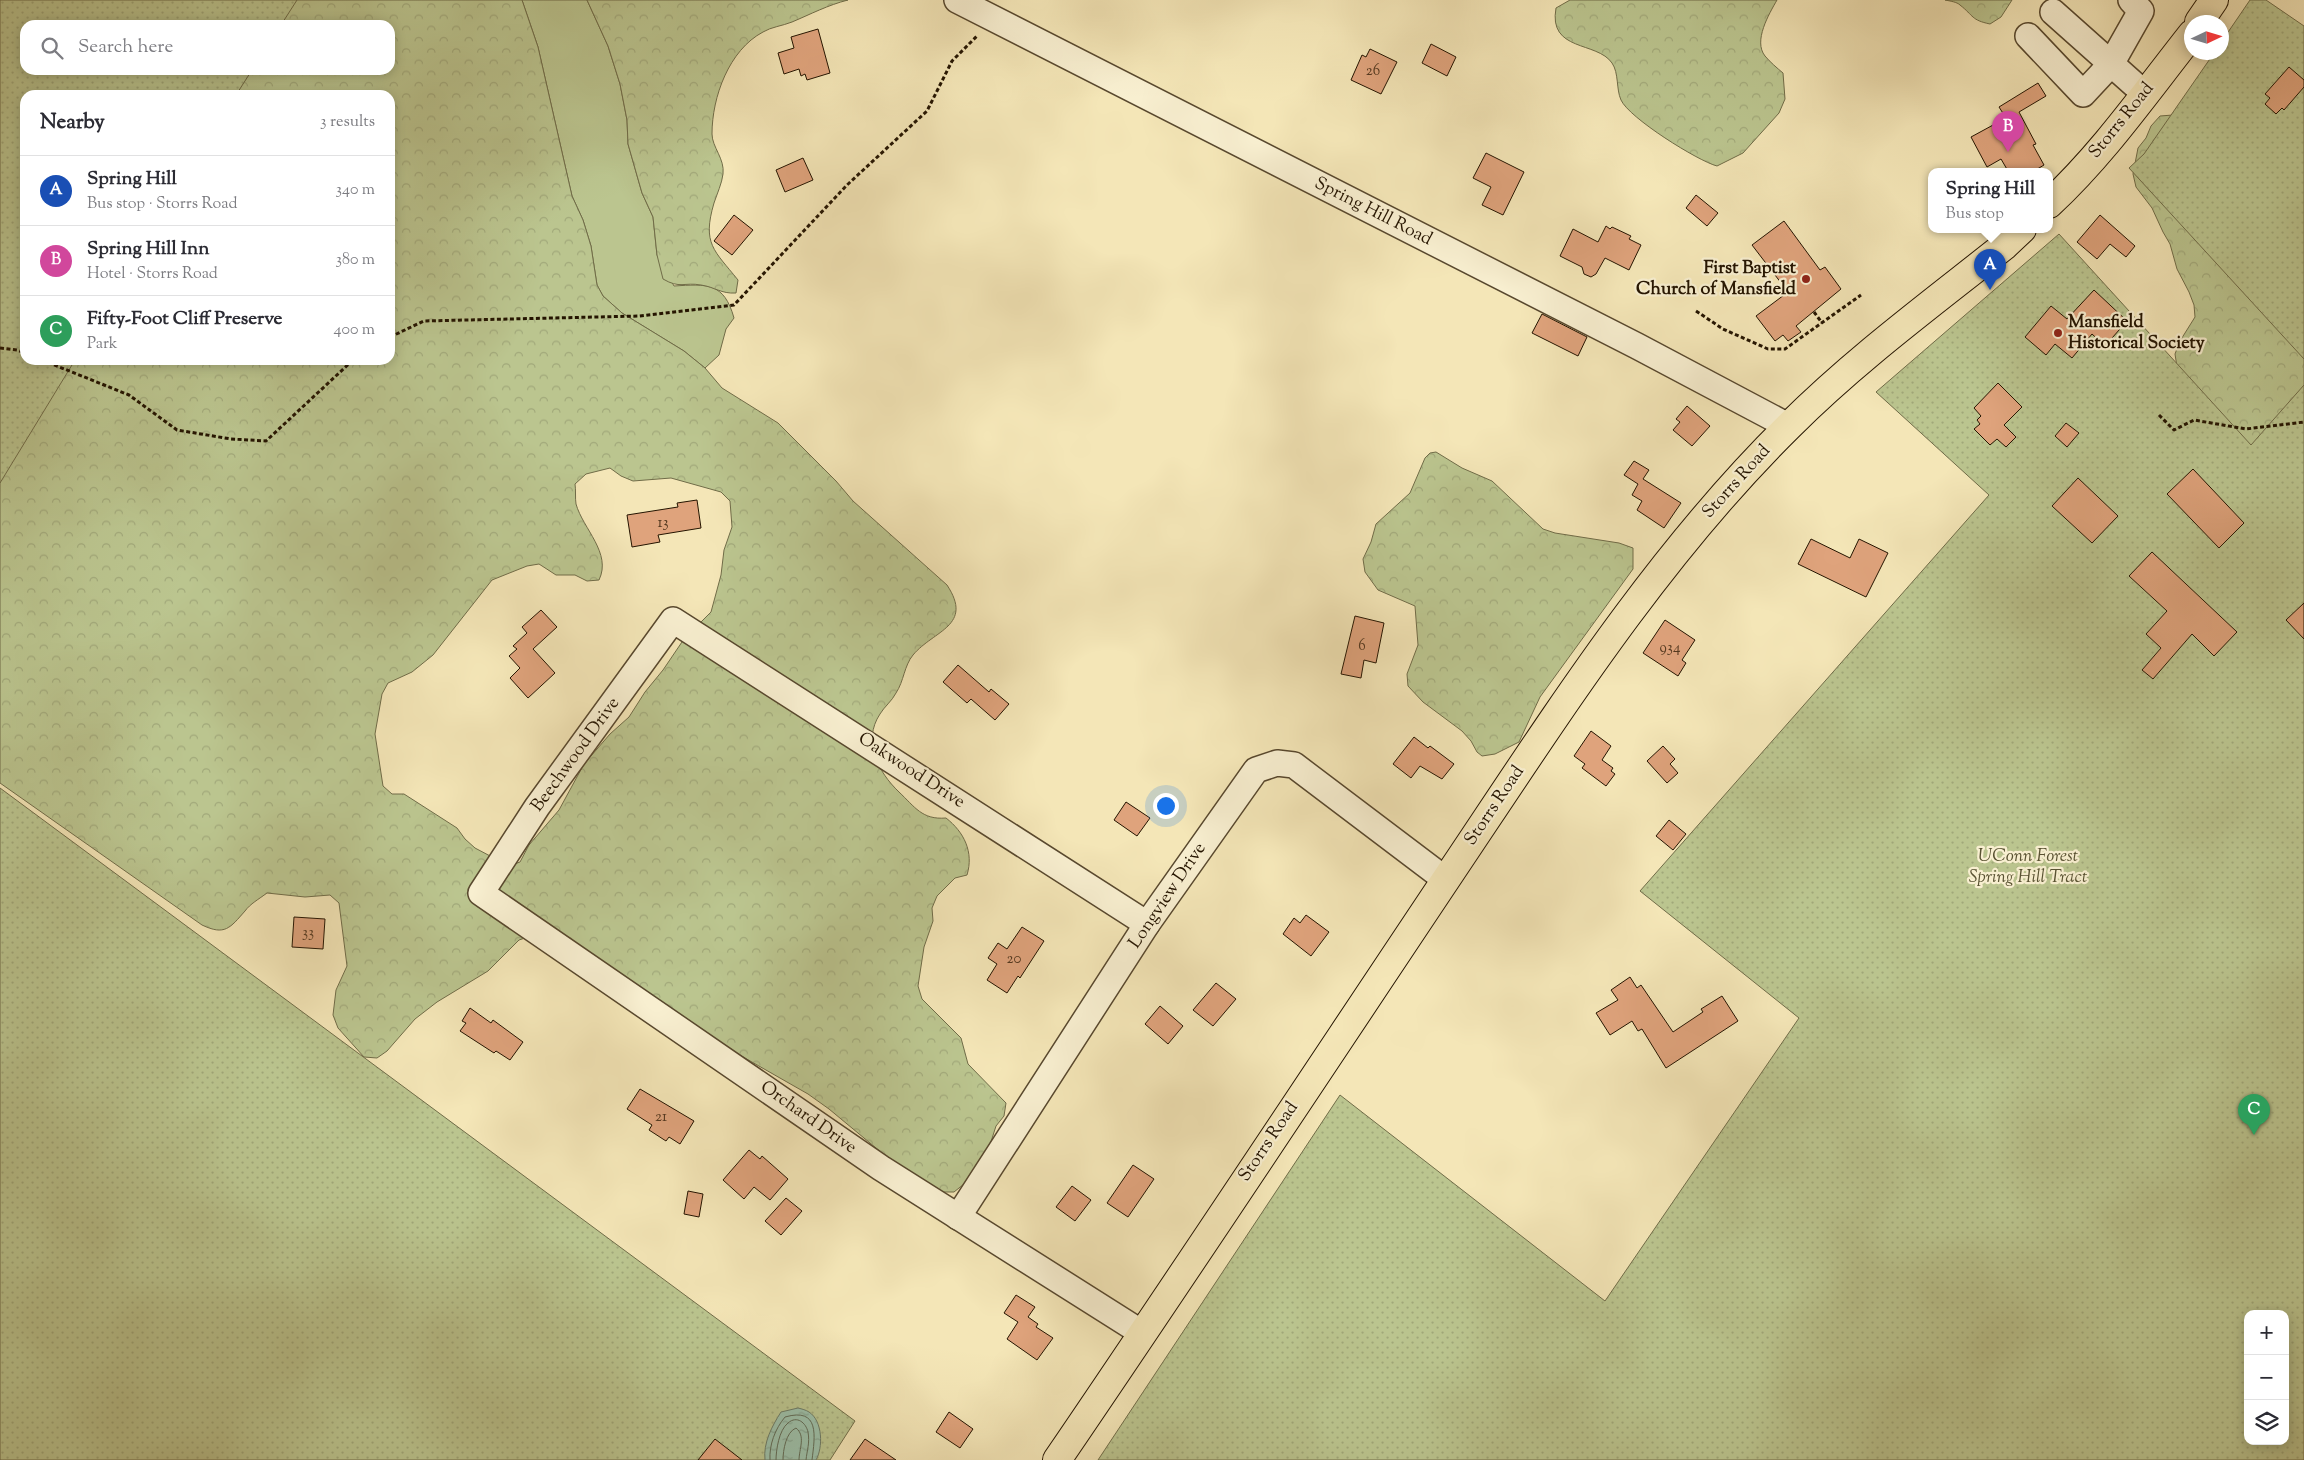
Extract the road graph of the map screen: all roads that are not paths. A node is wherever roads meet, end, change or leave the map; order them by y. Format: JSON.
{"nodes":[{"id":1,"x":957,"y":0,"type":"edge"},
{"id":2,"x":2131,"y":0,"type":"edge"},
{"id":3,"x":2214,"y":0,"type":"edge"},
{"id":4,"x":2053,"y":12,"type":"dead end"},
{"id":5,"x":2204,"y":15,"type":"edge"},
{"id":6,"x":2028,"y":36,"type":"dead end"},
{"id":7,"x":2184,"y":44,"type":"edge"},
{"id":8,"x":2111,"y":64,"type":"junction"},
{"id":9,"x":2145,"y":94,"type":"junction"},
{"id":10,"x":2053,"y":200,"type":"edge"},
{"id":11,"x":2018,"y":233,"type":"edge"},
{"id":12,"x":1788,"y":426,"type":"junction"},
{"id":13,"x":674,"y":620,"type":"joint"},
{"id":14,"x":1446,"y":880,"type":"junction"},
{"id":15,"x":481,"y":893,"type":"joint"},
{"id":16,"x":1147,"y":924,"type":"junction"},
{"id":17,"x":958,"y":1216,"type":"junction"},
{"id":18,"x":1142,"y":1333,"type":"junction"},
{"id":19,"x":1057,"y":1460,"type":"edge"}],
"edges":[{"from":1,"to":12,"type":"street","name":"Spring Hill Road"},
{"from":2,"to":8,"type":"street"},
{"from":3,"to":5,"type":"main road"},
{"from":4,"to":8,"type":"street"},
{"from":6,"to":8,"type":"street"},
{"from":7,"to":9,"type":"main road","name":"Storrs Road"},
{"from":8,"to":9,"type":"street"},
{"from":9,"to":10,"type":"main road","name":"Storrs Road"},
{"from":11,"to":12,"type":"main road","name":"Storrs Road"},
{"from":12,"to":14,"type":"main road","name":"Storrs Road"},
{"from":13,"to":15,"type":"street","name":"Beechwood Drive"},
{"from":13,"to":16,"type":"street","name":"Oakwood Drive"},
{"from":14,"to":16,"type":"street","name":"Longview Drive"},
{"from":14,"to":18,"type":"main road","name":"Storrs Road"},
{"from":15,"to":17,"type":"street","name":"Orchard Drive"},
{"from":16,"to":17,"type":"street","name":"Longview Drive"},
{"from":17,"to":18,"type":"street","name":"Orchard Drive"},
{"from":18,"to":19,"type":"main road","name":"Storrs Road"}]}
